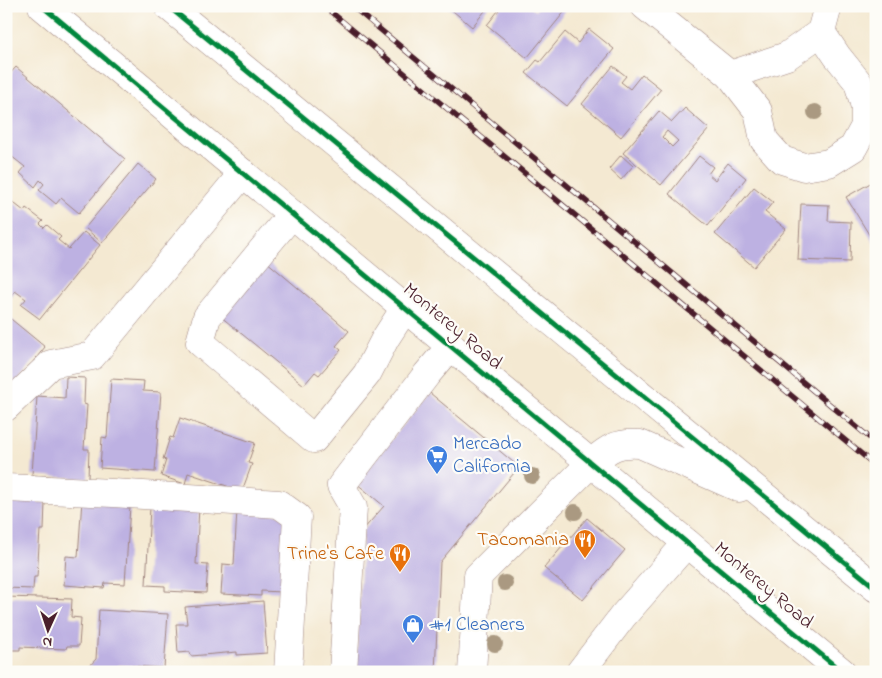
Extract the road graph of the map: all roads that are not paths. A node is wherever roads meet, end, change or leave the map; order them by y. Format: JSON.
{"nodes":[{"id":1,"x":42,"y":6,"type":"edge"},
{"id":2,"x":168,"y":6,"type":"edge"},
{"id":3,"x":645,"y":6,"type":"edge"},
{"id":4,"x":828,"y":6,"type":"edge"},
{"id":5,"x":821,"y":32,"type":"junction"},
{"id":6,"x":730,"y":76,"type":"junction"},
{"id":7,"x":243,"y":174,"type":"junction"},
{"id":8,"x":292,"y":214,"type":"junction"},
{"id":9,"x":405,"y":308,"type":"junction"},
{"id":10,"x":451,"y":346,"type":"junction"},
{"id":11,"x":6,"y":407,"type":"edge"},
{"id":12,"x":591,"y":462,"type":"junction"},
{"id":13,"x":6,"y":488,"type":"edge"},
{"id":14,"x":770,"y":502,"type":"junction"},
{"id":15,"x":687,"y":542,"type":"junction"},
{"id":16,"x":876,"y":588,"type":"edge"},
{"id":17,"x":288,"y":672,"type":"edge"},
{"id":18,"x":343,"y":672,"type":"edge"},
{"id":19,"x":472,"y":672,"type":"edge"},
{"id":20,"x":580,"y":672,"type":"edge"},
{"id":21,"x":842,"y":672,"type":"edge"}],
"edges":[{"from":1,"to":7,"type":"main road","name":"Monterey Road"},
{"from":2,"to":14,"type":"main road"},
{"from":3,"to":6,"type":"main road"},
{"from":4,"to":5,"type":"main road"},
{"from":5,"to":6,"type":"main road"},
{"from":5,"to":6,"type":"main road"},
{"from":7,"to":8,"type":"main road","name":"Monterey Road"},
{"from":7,"to":11,"type":"main road"},
{"from":8,"to":9,"type":"main road","name":"Monterey Road"},
{"from":8,"to":9,"type":"main road"},
{"from":9,"to":10,"type":"main road","name":"Monterey Road"},
{"from":10,"to":12,"type":"main road","name":"Monterey Road"},
{"from":10,"to":18,"type":"main road"},
{"from":12,"to":14,"type":"main road"},
{"from":12,"to":15,"type":"main road","name":"Monterey Road"},
{"from":12,"to":19,"type":"main road"},
{"from":13,"to":17,"type":"main road"},
{"from":14,"to":16,"type":"main road"},
{"from":15,"to":20,"type":"main road"},
{"from":15,"to":21,"type":"main road","name":"Monterey Road"}]}
